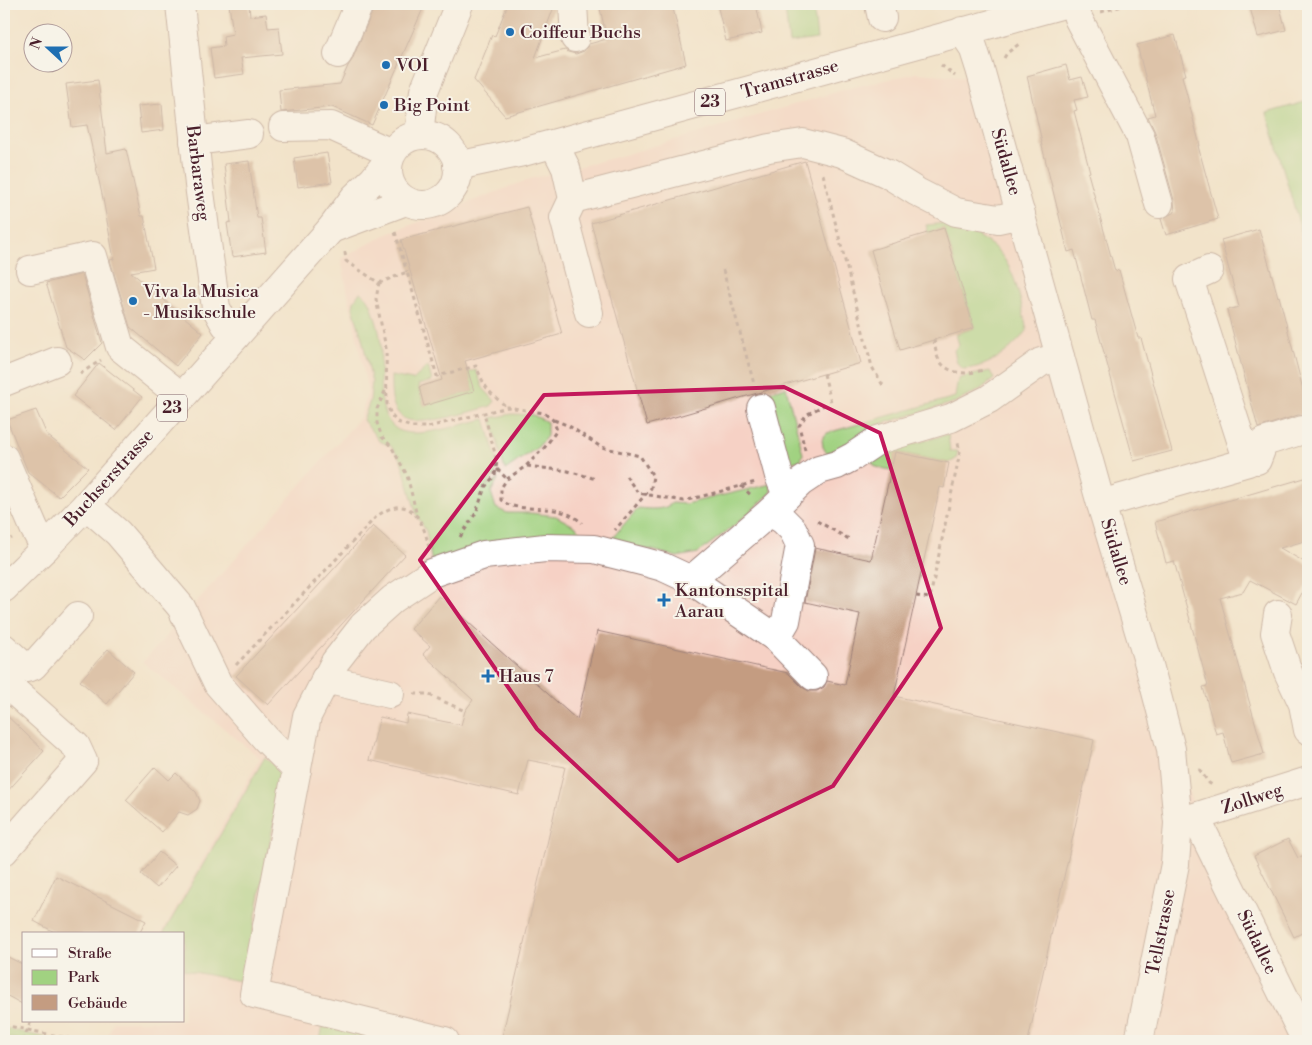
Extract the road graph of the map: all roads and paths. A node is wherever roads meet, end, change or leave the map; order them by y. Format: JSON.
{"nodes":[{"id":1,"x":180,"y":4,"type":"edge"},
{"id":2,"x":359,"y":4,"type":"edge"},
{"id":3,"x":459,"y":4,"type":"edge"},
{"id":4,"x":573,"y":4,"type":"edge"},
{"id":5,"x":1064,"y":4,"type":"edge"},
{"id":6,"x":1074,"y":4,"type":"edge"},
{"id":7,"x":962,"y":31,"type":"junction"},
{"id":8,"x":575,"y":38,"type":"dead end"},
{"id":9,"x":338,"y":54,"type":"dead end"},
{"id":10,"x":933,"y":62,"type":"dead end"},
{"id":11,"x":956,"y":77,"type":"dead end"},
{"id":12,"x":283,"y":127,"type":"dead end"},
{"id":13,"x":249,"y":134,"type":"dead end"},
{"id":14,"x":419,"y":135,"type":"junction"},
{"id":15,"x":194,"y":141,"type":"junction"},
{"id":16,"x":554,"y":144,"type":"junction"},
{"id":17,"x":815,"y":146,"type":"junction"},
{"id":18,"x":390,"y":158,"type":"junction"},
{"id":19,"x":457,"y":166,"type":"junction"},
{"id":20,"x":573,"y":199,"type":"junction"},
{"id":21,"x":406,"y":200,"type":"junction"},
{"id":22,"x":1159,"y":204,"type":"dead end"},
{"id":23,"x":1021,"y":214,"type":"junction"},
{"id":24,"x":331,"y":229,"type":"junction"},
{"id":25,"x":394,"y":230,"type":"dead end"},
{"id":26,"x":30,"y":270,"type":"dead end"},
{"id":27,"x":724,"y":270,"type":"dead end"},
{"id":28,"x":1209,"y":270,"type":"dead end"},
{"id":29,"x":406,"y":272,"type":"junction"},
{"id":30,"x":379,"y":283,"type":"junction"},
{"id":31,"x":589,"y":313,"type":"dead end"},
{"id":32,"x":235,"y":337,"type":"junction"},
{"id":33,"x":934,"y":340,"type":"dead end"},
{"id":34,"x":120,"y":346,"type":"junction"},
{"id":35,"x":1060,"y":357,"type":"junction"},
{"id":36,"x":57,"y":361,"type":"joint"},
{"id":37,"x":988,"y":368,"type":"dead end"},
{"id":38,"x":824,"y":374,"type":"dead end"},
{"id":39,"x":4,"y":382,"type":"edge"},
{"id":40,"x":884,"y":387,"type":"dead end"},
{"id":41,"x":386,"y":389,"type":"junction"},
{"id":42,"x":182,"y":397,"type":"junction"},
{"id":43,"x":831,"y":402,"type":"dead end"},
{"id":44,"x":508,"y":407,"type":"junction"},
{"id":45,"x":761,"y":408,"type":"joint"},
{"id":46,"x":484,"y":413,"type":"junction"},
{"id":47,"x":951,"y":418,"type":"junction"},
{"id":48,"x":553,"y":420,"type":"junction"},
{"id":49,"x":1303,"y":430,"type":"dead end"},
{"id":50,"x":4,"y":458,"type":"edge"},
{"id":51,"x":1257,"y":460,"type":"dead end"},
{"id":52,"x":526,"y":466,"type":"junction"},
{"id":53,"x":496,"y":468,"type":"junction"},
{"id":54,"x":626,"y":476,"type":"dead end"},
{"id":55,"x":507,"y":479,"type":"junction"},
{"id":56,"x":596,"y":479,"type":"dead end"},
{"id":57,"x":646,"y":494,"type":"junction"},
{"id":58,"x":779,"y":494,"type":"junction"},
{"id":59,"x":1101,"y":504,"type":"junction"},
{"id":60,"x":86,"y":505,"type":"junction"},
{"id":61,"x":417,"y":516,"type":"junction"},
{"id":62,"x":814,"y":519,"type":"dead end"},
{"id":63,"x":849,"y":539,"type":"dead end"},
{"id":64,"x":596,"y":545,"type":"junction"},
{"id":65,"x":45,"y":548,"type":"junction"},
{"id":66,"x":439,"y":570,"type":"junction"},
{"id":67,"x":691,"y":580,"type":"junction"},
{"id":68,"x":4,"y":588,"type":"edge"},
{"id":69,"x":916,"y":596,"type":"dead end"},
{"id":70,"x":1278,"y":614,"type":"dead end"},
{"id":71,"x":78,"y":616,"type":"dead end"},
{"id":72,"x":776,"y":638,"type":"junction"},
{"id":73,"x":4,"y":648,"type":"edge"},
{"id":74,"x":813,"y":676,"type":"dead end"},
{"id":75,"x":325,"y":679,"type":"junction"},
{"id":76,"x":4,"y":682,"type":"edge"},
{"id":77,"x":218,"y":684,"type":"junction"},
{"id":78,"x":390,"y":694,"type":"joint"},
{"id":79,"x":465,"y":711,"type":"dead end"},
{"id":80,"x":1308,"y":730,"type":"edge"},
{"id":81,"x":297,"y":770,"type":"junction"},
{"id":82,"x":1306,"y":787,"type":"edge"},
{"id":83,"x":1187,"y":821,"type":"junction"},
{"id":84,"x":4,"y":851,"type":"edge"},
{"id":85,"x":31,"y":1022,"type":"edge"},
{"id":86,"x":4,"y":1025,"type":"edge"},
{"id":87,"x":28,"y":1030,"type":"junction"},
{"id":88,"x":24,"y":1041,"type":"edge"},
{"id":89,"x":80,"y":1041,"type":"edge"},
{"id":90,"x":445,"y":1041,"type":"edge"},
{"id":91,"x":1139,"y":1041,"type":"edge"},
{"id":92,"x":1306,"y":1041,"type":"edge"}],
"edges":[{"from":1,"to":15,"type":"street","name":"Barbaraweg"},
{"from":2,"to":9,"type":"street"},
{"from":3,"to":14,"type":"street"},
{"from":4,"to":8,"type":"street"},
{"from":5,"to":7,"type":"street","name":"Tramstrasse","number":"23"},
{"from":6,"to":22,"type":"street"},
{"from":7,"to":16,"type":"street","name":"Tramstrasse","number":"23"},
{"from":7,"to":23,"type":"street","name":"Südallee"},
{"from":10,"to":11,"type":"path"},
{"from":12,"to":18,"type":"street"},
{"from":13,"to":15,"type":"street"},
{"from":14,"to":18,"type":"street","number":"23"},
{"from":14,"to":19,"type":"street"},
{"from":15,"to":32,"type":"street","name":"Barbaraweg"},
{"from":16,"to":19,"type":"street","name":"Tramstrasse","number":"23"},
{"from":16,"to":20,"type":"street"},
{"from":17,"to":20,"type":"street"},
{"from":17,"to":23,"type":"street"},
{"from":17,"to":40,"type":"path"},
{"from":18,"to":21,"type":"street"},
{"from":18,"to":24,"type":"street","name":"Buchserstrasse","number":"23"},
{"from":19,"to":21,"type":"street","number":"23"},
{"from":20,"to":31,"type":"street"},
{"from":21,"to":24,"type":"street","name":"Buchserstrasse","number":"23"},
{"from":23,"to":35,"type":"street","name":"Südallee"},
{"from":24,"to":30,"type":"path"},
{"from":24,"to":32,"type":"street","name":"Buchserstrasse","number":"23"},
{"from":25,"to":29,"type":"path"},
{"from":26,"to":34,"type":"street"},
{"from":27,"to":45,"type":"path"},
{"from":28,"to":59,"type":"street"},
{"from":29,"to":30,"type":"path"},
{"from":29,"to":44,"type":"path"},
{"from":30,"to":41,"type":"path"},
{"from":32,"to":42,"type":"street","name":"Buchserstrasse","number":"23"},
{"from":33,"to":37,"type":"path"},
{"from":34,"to":36,"type":"path"},
{"from":34,"to":42,"type":"street"},
{"from":35,"to":47,"type":"street"},
{"from":35,"to":59,"type":"street","name":"Südallee"},
{"from":36,"to":39,"type":"street"},
{"from":38,"to":43,"type":"path"},
{"from":41,"to":46,"type":"path"},
{"from":41,"to":61,"type":"path"},
{"from":42,"to":60,"type":"street","name":"Buchserstrasse","number":"23"},
{"from":44,"to":46,"type":"path"},
{"from":44,"to":48,"type":"path"},
{"from":45,"to":58,"type":"street"},
{"from":46,"to":53,"type":"path"},
{"from":47,"to":58,"type":"street"},
{"from":47,"to":69,"type":"path"},
{"from":48,"to":52,"type":"path"},
{"from":48,"to":57,"type":"path"},
{"from":49,"to":51,"type":"street"},
{"from":50,"to":65,"type":"street"},
{"from":52,"to":55,"type":"path"},
{"from":52,"to":56,"type":"path"},
{"from":53,"to":55,"type":"path"},
{"from":53,"to":66,"type":"path"},
{"from":54,"to":57,"type":"path"},
{"from":55,"to":64,"type":"path"},
{"from":57,"to":58,"type":"path"},
{"from":57,"to":64,"type":"path"},
{"from":58,"to":67,"type":"street"},
{"from":58,"to":72,"type":"street"},
{"from":59,"to":83,"type":"street","name":"Südallee"},
{"from":60,"to":65,"type":"street","name":"Buchserstrasse","number":"23"},
{"from":60,"to":77,"type":"street"},
{"from":61,"to":66,"type":"path"},
{"from":61,"to":77,"type":"path"},
{"from":62,"to":63,"type":"path"},
{"from":64,"to":66,"type":"street"},
{"from":64,"to":67,"type":"street"},
{"from":65,"to":68,"type":"street","name":"Buchserstrasse","number":"23"},
{"from":66,"to":75,"type":"street"},
{"from":67,"to":72,"type":"street"},
{"from":70,"to":80,"type":"street"},
{"from":71,"to":73,"type":"street"},
{"from":72,"to":74,"type":"street"},
{"from":75,"to":78,"type":"street"},
{"from":75,"to":81,"type":"street"},
{"from":76,"to":84,"type":"street"},
{"from":77,"to":81,"type":"street"},
{"from":78,"to":79,"type":"path"},
{"from":81,"to":90,"type":"street"},
{"from":82,"to":83,"type":"street","name":"Zollweg"},
{"from":83,"to":91,"type":"street","name":"Tellstrasse"},
{"from":83,"to":92,"type":"street","name":"Südallee"},
{"from":85,"to":87,"type":"path"},
{"from":86,"to":87,"type":"path"},
{"from":87,"to":88,"type":"path"},
{"from":87,"to":89,"type":"path"}]}
